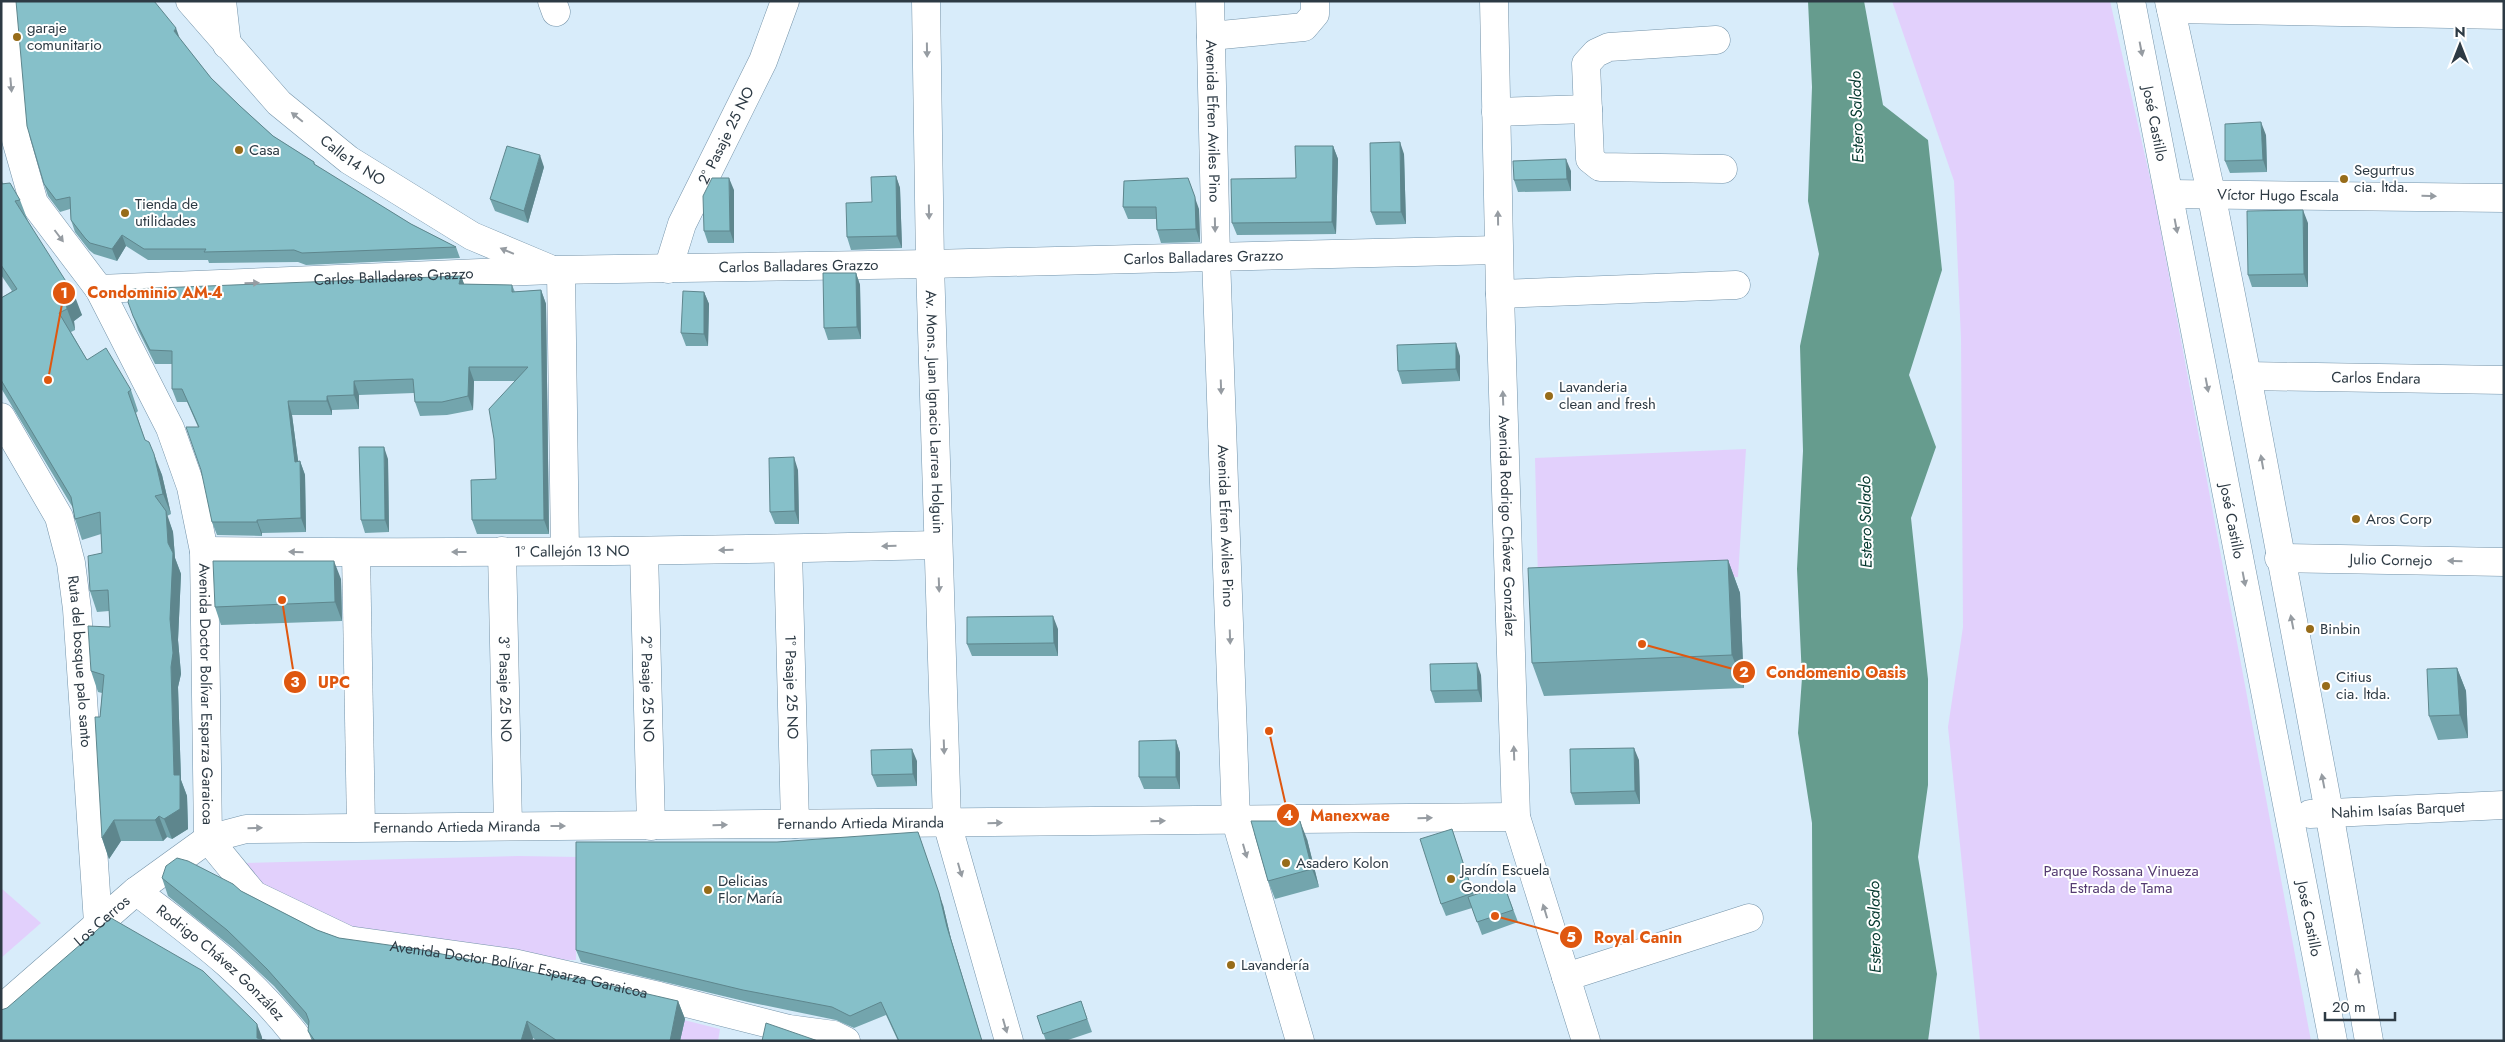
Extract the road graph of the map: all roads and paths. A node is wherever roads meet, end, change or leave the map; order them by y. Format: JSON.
{"nodes":[{"id":1,"x":3,"y":1,"type":"edge"},
{"id":2,"x":190,"y":1,"type":"edge"},
{"id":3,"x":222,"y":1,"type":"edge"},
{"id":4,"x":785,"y":1,"type":"edge"},
{"id":5,"x":926,"y":1,"type":"edge"},
{"id":6,"x":1210,"y":1,"type":"edge"},
{"id":7,"x":1315,"y":1,"type":"edge"},
{"id":8,"x":1494,"y":1,"type":"edge"},
{"id":9,"x":2131,"y":1,"type":"edge"},
{"id":10,"x":2170,"y":5,"type":"edge"},
{"id":11,"x":2504,"y":15,"type":"edge"},
{"id":12,"x":1211,"y":36,"type":"junction"},
{"id":13,"x":1716,"y":40,"type":"dead end"},
{"id":14,"x":227,"y":45,"type":"junction"},
{"id":15,"x":1588,"y":109,"type":"junction"},
{"id":16,"x":1496,"y":112,"type":"junction"},
{"id":17,"x":1722,"y":169,"type":"dead end"},
{"id":18,"x":2211,"y":193,"type":"junction"},
{"id":19,"x":2170,"y":194,"type":"junction"},
{"id":20,"x":2504,"y":198,"type":"edge"},
{"id":21,"x":1498,"y":250,"type":"junction"},
{"id":22,"x":1216,"y":257,"type":"junction"},
{"id":23,"x":930,"y":264,"type":"junction"},
{"id":24,"x":668,"y":269,"type":"junction"},
{"id":25,"x":556,"y":270,"type":"junction"},
{"id":26,"x":1736,"y":285,"type":"dead end"},
{"id":27,"x":99,"y":288,"type":"junction"},
{"id":28,"x":1500,"y":294,"type":"junction"},
{"id":29,"x":2247,"y":376,"type":"junction"},
{"id":30,"x":2504,"y":380,"type":"edge"},
{"id":31,"x":1,"y":417,"type":"edge"},
{"id":32,"x":938,"y":545,"type":"junction"},
{"id":33,"x":788,"y":549,"type":"junction"},
{"id":34,"x":204,"y":551,"type":"junction"},
{"id":35,"x":564,"y":551,"type":"junction"},
{"id":36,"x":644,"y":551,"type":"junction"},
{"id":37,"x":502,"y":552,"type":"junction"},
{"id":38,"x":356,"y":553,"type":"junction"},
{"id":39,"x":2279,"y":558,"type":"junction"},
{"id":40,"x":2504,"y":562,"type":"edge"},
{"id":41,"x":2504,"y":805,"type":"edge"},
{"id":42,"x":2329,"y":812,"type":"junction"},
{"id":43,"x":2290,"y":816,"type":"junction"},
{"id":44,"x":1516,"y":817,"type":"junction"},
{"id":45,"x":1236,"y":820,"type":"junction"},
{"id":46,"x":946,"y":823,"type":"junction"},
{"id":47,"x":795,"y":824,"type":"junction"},
{"id":48,"x":508,"y":826,"type":"junction"},
{"id":49,"x":651,"y":826,"type":"junction"},
{"id":50,"x":361,"y":827,"type":"junction"},
{"id":51,"x":208,"y":839,"type":"junction"},
{"id":52,"x":136,"y":891,"type":"junction"},
{"id":53,"x":1749,"y":918,"type":"dead end"},
{"id":54,"x":98,"y":923,"type":"junction"},
{"id":55,"x":1566,"y":977,"type":"junction"},
{"id":56,"x":1,"y":1009,"type":"edge"},
{"id":57,"x":300,"y":1041,"type":"edge"},
{"id":58,"x":846,"y":1041,"type":"edge"},
{"id":59,"x":1009,"y":1041,"type":"edge"},
{"id":60,"x":1300,"y":1041,"type":"edge"},
{"id":61,"x":1586,"y":1041,"type":"edge"},
{"id":62,"x":2332,"y":1041,"type":"edge"},
{"id":63,"x":2369,"y":1041,"type":"edge"}],
"edges":[{"from":1,"to":27,"type":"street","name":"Avenida Doctor Bolívar Esparza Garaicoa","one_way":true},
{"from":2,"to":14,"type":"street","name":"Calle14 NO"},
{"from":3,"to":14,"type":"street"},
{"from":4,"to":24,"type":"street","name":"2° Pasaje 25 NO"},
{"from":5,"to":23,"type":"street","name":"Av. Mons. Juan Ignacio Larrea Holguin","one_way":true},
{"from":6,"to":12,"type":"street","name":"Avenida Efren Aviles Pino"},
{"from":7,"to":12,"type":"street"},
{"from":8,"to":16,"type":"street","name":"Avenida Rodrigo Chávez González"},
{"from":9,"to":19,"type":"street","name":"José Castillo","one_way":true},
{"from":10,"to":11,"type":"street"},
{"from":10,"to":18,"type":"street"},
{"from":12,"to":22,"type":"street","name":"Avenida Efren Aviles Pino","one_way":true},
{"from":13,"to":15,"type":"street"},
{"from":25,"to":14,"type":"street","name":"Calle14 NO","one_way":true},
{"from":15,"to":16,"type":"street"},
{"from":15,"to":17,"type":"street"},
{"from":21,"to":16,"type":"street","name":"Avenida Rodrigo Chávez González","one_way":true},
{"from":18,"to":19,"type":"street","name":"Víctor Hugo Escala"},
{"from":18,"to":20,"type":"street","name":"Víctor Hugo Escala","one_way":true},
{"from":18,"to":29,"type":"street"},
{"from":19,"to":43,"type":"street","name":"José Castillo","one_way":true},
{"from":21,"to":22,"type":"street","name":"Carlos Balladares Grazzo"},
{"from":21,"to":28,"type":"street","name":"Avenida Rodrigo Chávez González"},
{"from":22,"to":23,"type":"street","name":"Carlos Balladares Grazzo"},
{"from":22,"to":45,"type":"street","name":"Avenida Efren Aviles Pino","one_way":true},
{"from":23,"to":24,"type":"street","name":"Carlos Balladares Grazzo"},
{"from":23,"to":32,"type":"street","name":"Av. Mons. Juan Ignacio Larrea Holguin"},
{"from":24,"to":25,"type":"street","name":"Carlos Balladares Grazzo"},
{"from":27,"to":25,"type":"street","name":"Carlos Balladares Grazzo","one_way":true},
{"from":25,"to":35,"type":"street"},
{"from":26,"to":28,"type":"street"},
{"from":27,"to":34,"type":"street","name":"Avenida Doctor Bolívar Esparza Garaicoa"},
{"from":44,"to":28,"type":"street","name":"Avenida Rodrigo Chávez González","one_way":true},
{"from":29,"to":30,"type":"street","name":"Carlos Endara"},
{"from":39,"to":29,"type":"street","one_way":true},
{"from":31,"to":54,"type":"street","name":"Ruta del bosque palo santo"},
{"from":32,"to":33,"type":"street","name":"1° Callejón 13 NO","one_way":true},
{"from":32,"to":46,"type":"street","name":"Av. Mons. Juan Ignacio Larrea Holguin","one_way":true},
{"from":33,"to":36,"type":"street","name":"1° Callejón 13 NO","one_way":true},
{"from":33,"to":47,"type":"street","name":"1° Pasaje 25 NO"},
{"from":38,"to":34,"type":"street","name":"1° Callejón 13 NO","one_way":true},
{"from":34,"to":51,"type":"street","name":"Avenida Doctor Bolívar Esparza Garaicoa"},
{"from":35,"to":36,"type":"street","name":"1° Callejón 13 NO"},
{"from":35,"to":37,"type":"street","name":"1° Callejón 13 NO"},
{"from":36,"to":49,"type":"street","name":"2° Pasaje 25 NO"},
{"from":37,"to":38,"type":"street","name":"1° Callejón 13 NO","one_way":true},
{"from":37,"to":48,"type":"street","name":"3° Pasaje 25 NO"},
{"from":38,"to":50,"type":"street"},
{"from":40,"to":39,"type":"street","name":"Julio Cornejo","one_way":true},
{"from":42,"to":39,"type":"street","one_way":true},
{"from":41,"to":42,"type":"street","name":"Nahim Isaías Barquet"},
{"from":42,"to":43,"type":"street","name":"Nahim Isaías Barquet"},
{"from":63,"to":42,"type":"street","one_way":true},
{"from":43,"to":62,"type":"street","name":"José Castillo"},
{"from":45,"to":44,"type":"street","name":"Fernando Artieda Miranda","one_way":true},
{"from":55,"to":44,"type":"street","name":"Avenida Rodrigo Chávez González","one_way":true},
{"from":46,"to":45,"type":"street","name":"Fernando Artieda Miranda","one_way":true},
{"from":45,"to":60,"type":"street","name":"Avenida Efren Aviles Pino","one_way":true},
{"from":46,"to":47,"type":"street","name":"Fernando Artieda Miranda"},
{"from":46,"to":59,"type":"street","name":"Av. Mons. Juan Ignacio Larrea Holguin","one_way":true},
{"from":49,"to":47,"type":"street","name":"Fernando Artieda Miranda","one_way":true},
{"from":48,"to":49,"type":"street","name":"Fernando Artieda Miranda","one_way":true},
{"from":48,"to":50,"type":"street","name":"Fernando Artieda Miranda"},
{"from":51,"to":50,"type":"street","name":"Fernando Artieda Miranda","one_way":true},
{"from":51,"to":52,"type":"street","name":"Los Cerros"},
{"from":51,"to":58,"type":"street","name":"Avenida Doctor Bolívar Esparza Garaicoa"},
{"from":52,"to":54,"type":"street","name":"Los Cerros"},
{"from":52,"to":57,"type":"street","name":"Rodrigo Chávez González"},
{"from":53,"to":55,"type":"street"},
{"from":54,"to":56,"type":"street","name":"Los Cerros"},
{"from":55,"to":61,"type":"street","name":"Avenida Rodrigo Chávez González"}]}
